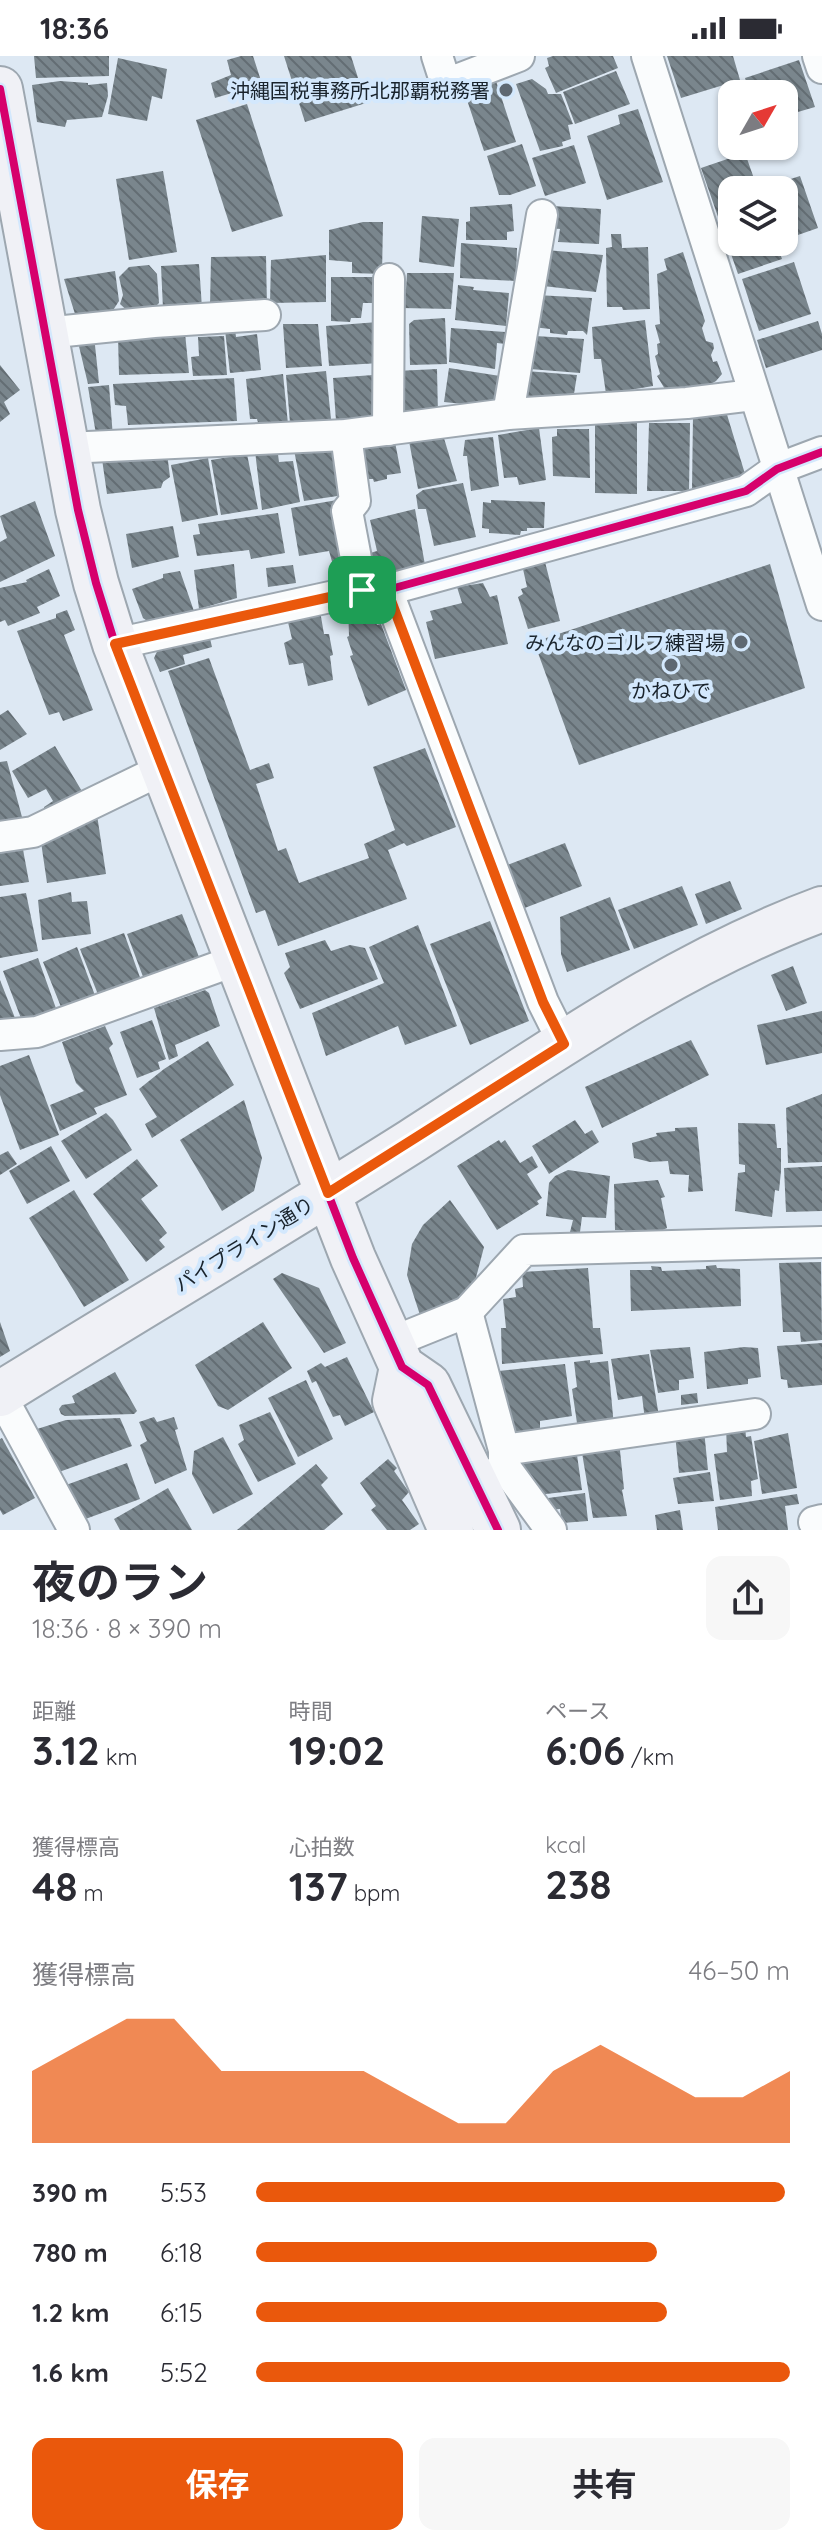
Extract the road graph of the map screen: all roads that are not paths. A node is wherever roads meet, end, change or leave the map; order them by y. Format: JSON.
{"nodes":[{"id":1,"x":437,"y":56,"type":"edge"},
{"id":2,"x":519,"y":56,"type":"edge"},
{"id":3,"x":647,"y":56,"type":"edge"},
{"id":4,"x":818,"y":56,"type":"edge"},
{"id":5,"x":822,"y":68,"type":"edge"},
{"id":6,"x":0,"y":89,"type":"edge"},
{"id":7,"x":6,"y":157,"type":"edge"},
{"id":8,"x":542,"y":215,"type":"dead end"},
{"id":9,"x":389,"y":279,"type":"dead end"},
{"id":10,"x":265,"y":315,"type":"dead end"},
{"id":11,"x":45,"y":333,"type":"junction"},
{"id":12,"x":753,"y":395,"type":"junction"},
{"id":13,"x":508,"y":414,"type":"junction"},
{"id":14,"x":388,"y":430,"type":"junction"},
{"id":15,"x":346,"y":435,"type":"junction"},
{"id":16,"x":66,"y":448,"type":"junction"},
{"id":17,"x":822,"y":452,"type":"edge"},
{"id":18,"x":777,"y":469,"type":"junction"},
{"id":19,"x":374,"y":590,"type":"junction"},
{"id":20,"x":822,"y":605,"type":"edge"},
{"id":21,"x":115,"y":644,"type":"junction"},
{"id":22,"x":163,"y":769,"type":"junction"},
{"id":23,"x":0,"y":837,"type":"edge"},
{"id":24,"x":822,"y":909,"type":"edge"},
{"id":25,"x":237,"y":960,"type":"junction"},
{"id":26,"x":0,"y":1035,"type":"edge"},
{"id":27,"x":564,"y":1044,"type":"junction"},
{"id":28,"x":328,"y":1193,"type":"junction"},
{"id":29,"x":822,"y":1242,"type":"edge"},
{"id":30,"x":467,"y":1312,"type":"junction"},
{"id":31,"x":396,"y":1355,"type":"junction"},
{"id":32,"x":0,"y":1394,"type":"edge"},
{"id":33,"x":755,"y":1414,"type":"dead end"},
{"id":34,"x":468,"y":1497,"type":"edge"},
{"id":35,"x":74,"y":1530,"type":"edge"},
{"id":36,"x":498,"y":1530,"type":"edge"},
{"id":37,"x":551,"y":1530,"type":"edge"}],
"edges":[{"from":1,"to":2,"type":"street"},
{"from":3,"to":12,"type":"street"},
{"from":4,"to":5,"type":"street"},
{"from":6,"to":7,"type":"street"},
{"from":7,"to":11,"type":"street"},
{"from":8,"to":13,"type":"street"},
{"from":9,"to":14,"type":"street"},
{"from":10,"to":11,"type":"street"},
{"from":11,"to":16,"type":"street"},
{"from":12,"to":13,"type":"street"},
{"from":12,"to":18,"type":"street"},
{"from":13,"to":14,"type":"street"},
{"from":14,"to":15,"type":"street"},
{"from":15,"to":16,"type":"street"},
{"from":15,"to":19,"type":"street"},
{"from":16,"to":21,"type":"street"},
{"from":17,"to":18,"type":"street"},
{"from":18,"to":19,"type":"street"},
{"from":18,"to":20,"type":"street"},
{"from":19,"to":21,"type":"street"},
{"from":19,"to":27,"type":"street"},
{"from":21,"to":22,"type":"street"},
{"from":22,"to":23,"type":"street"},
{"from":22,"to":25,"type":"street"},
{"from":24,"to":27,"type":"street","name":"パイプライン通り"},
{"from":25,"to":26,"type":"street"},
{"from":25,"to":28,"type":"street"},
{"from":27,"to":28,"type":"street","name":"パイプライン通り"},
{"from":28,"to":31,"type":"street"},
{"from":28,"to":32,"type":"street","name":"パイプライン通り"},
{"from":29,"to":30,"type":"street"},
{"from":30,"to":31,"type":"street"},
{"from":30,"to":34,"type":"street"},
{"from":31,"to":34,"type":"street"},
{"from":32,"to":35,"type":"street"},
{"from":33,"to":34,"type":"street"},
{"from":34,"to":36,"type":"street"},
{"from":34,"to":37,"type":"street"}]}
